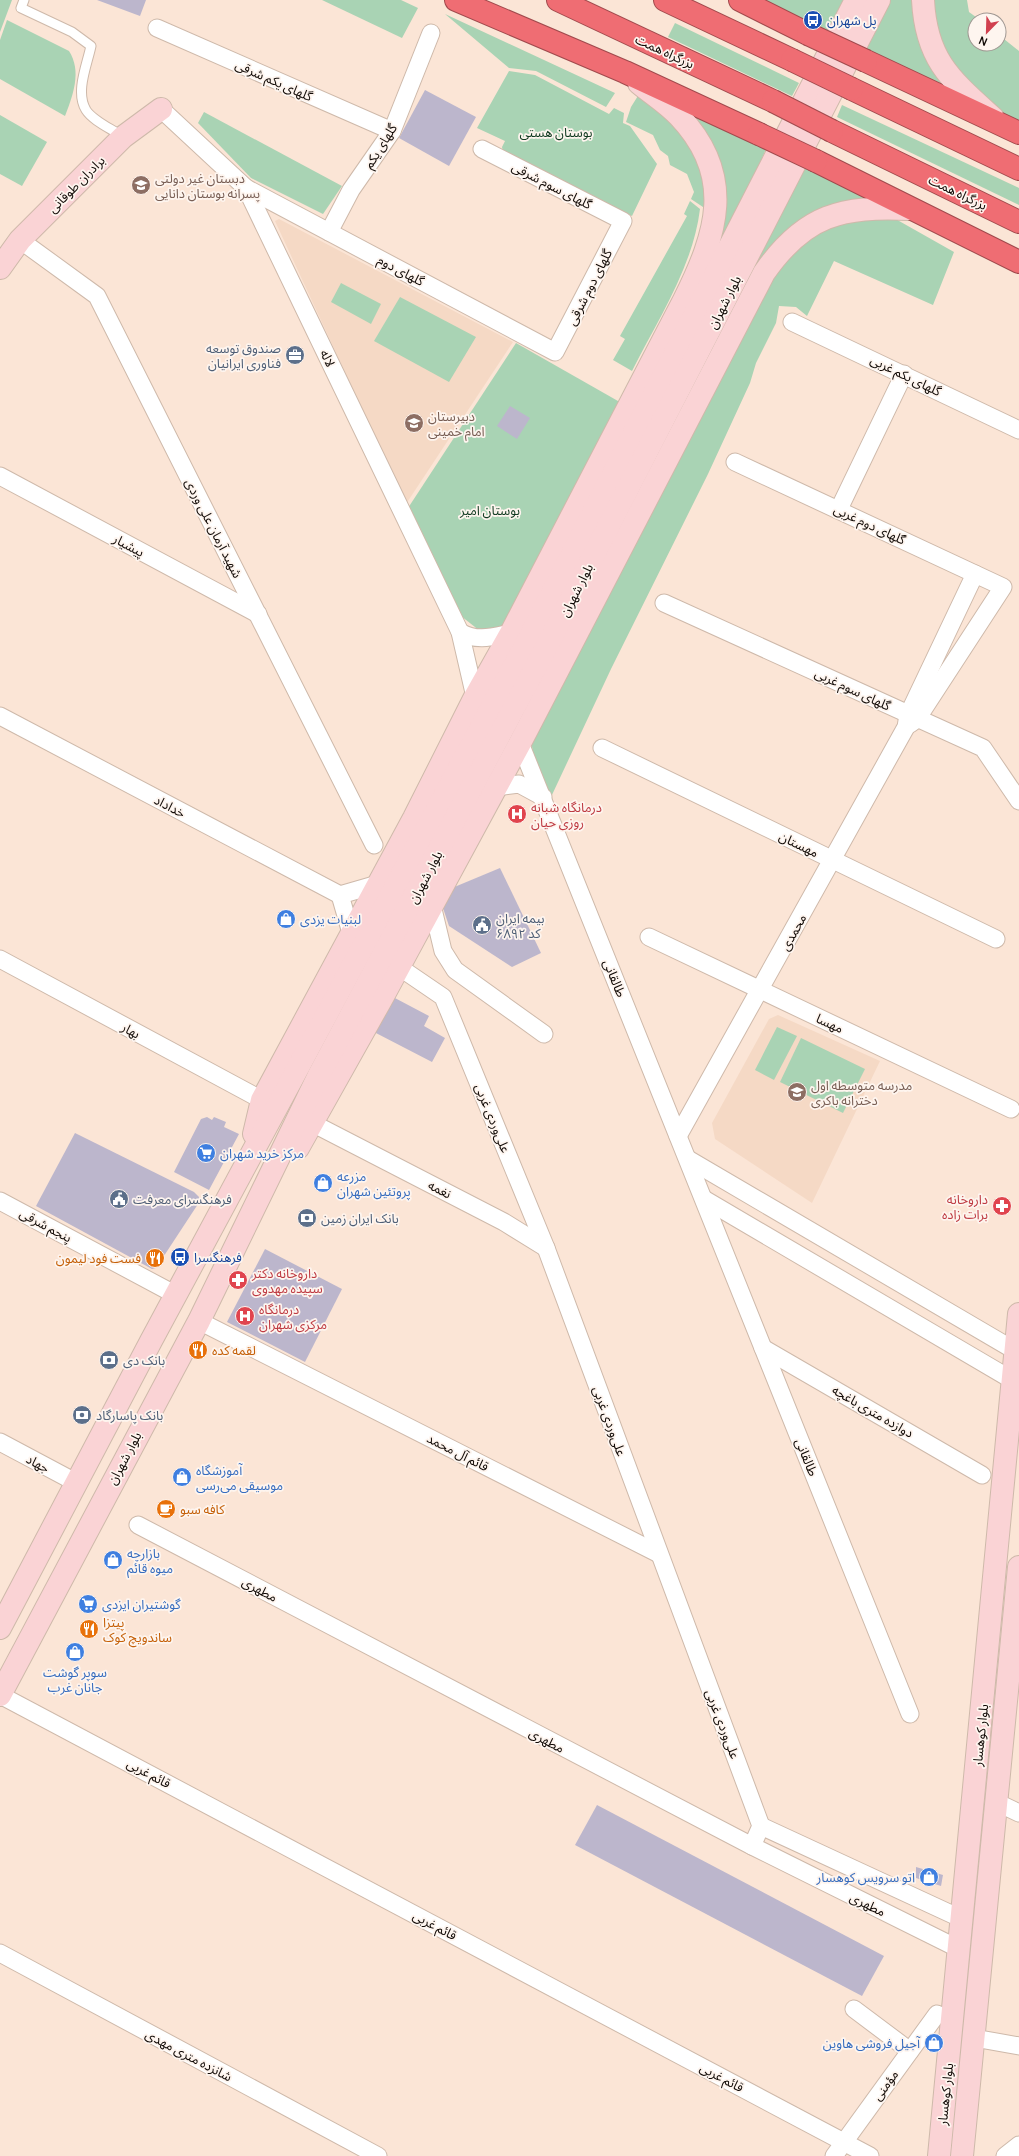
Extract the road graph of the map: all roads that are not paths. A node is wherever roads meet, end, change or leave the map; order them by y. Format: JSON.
{"nodes":[{"id":1,"x":24,"y":0,"type":"edge"},
{"id":2,"x":456,"y":0,"type":"edge"},
{"id":3,"x":558,"y":0,"type":"edge"},
{"id":4,"x":665,"y":0,"type":"edge"},
{"id":5,"x":740,"y":0,"type":"edge"},
{"id":6,"x":856,"y":0,"type":"edge"},
{"id":7,"x":879,"y":0,"type":"edge"},
{"id":8,"x":923,"y":0,"type":"edge"},
{"id":9,"x":157,"y":28,"type":"dead end"},
{"id":10,"x":431,"y":33,"type":"dead end"},
{"id":11,"x":625,"y":72,"type":"junction"},
{"id":12,"x":161,"y":109,"type":"joint"},
{"id":13,"x":998,"y":123,"type":"junction"},
{"id":14,"x":392,"y":131,"type":"junction"},
{"id":15,"x":1019,"y":133,"type":"edge"},
{"id":16,"x":123,"y":137,"type":"junction"},
{"id":17,"x":482,"y":149,"type":"dead end"},
{"id":18,"x":1019,"y":169,"type":"edge"},
{"id":19,"x":246,"y":188,"type":"junction"},
{"id":20,"x":910,"y":209,"type":"junction"},
{"id":21,"x":623,"y":221,"type":"joint"},
{"id":22,"x":1019,"y":222,"type":"edge"},
{"id":23,"x":329,"y":232,"type":"junction"},
{"id":24,"x":20,"y":240,"type":"junction"},
{"id":25,"x":1019,"y":262,"type":"edge"},
{"id":26,"x":0,"y":268,"type":"edge"},
{"id":27,"x":792,"y":322,"type":"dead end"},
{"id":28,"x":555,"y":352,"type":"joint"},
{"id":29,"x":904,"y":374,"type":"junction"},
{"id":30,"x":1019,"y":430,"type":"edge"},
{"id":31,"x":735,"y":462,"type":"dead end"},
{"id":32,"x":0,"y":476,"type":"edge"},
{"id":33,"x":838,"y":509,"type":"junction"},
{"id":34,"x":975,"y":574,"type":"junction"},
{"id":35,"x":664,"y":603,"type":"dead end"},
{"id":36,"x":258,"y":614,"type":"junction"},
{"id":37,"x":460,"y":632,"type":"junction"},
{"id":38,"x":511,"y":633,"type":"junction"},
{"id":39,"x":475,"y":697,"type":"junction"},
{"id":40,"x":0,"y":716,"type":"edge"},
{"id":41,"x":911,"y":720,"type":"junction"},
{"id":42,"x":520,"y":743,"type":"junction"},
{"id":43,"x":602,"y":748,"type":"dead end"},
{"id":44,"x":496,"y":787,"type":"junction"},
{"id":45,"x":543,"y":797,"type":"junction"},
{"id":46,"x":1019,"y":802,"type":"edge"},
{"id":47,"x":374,"y":845,"type":"dead end"},
{"id":48,"x":832,"y":860,"type":"junction"},
{"id":49,"x":378,"y":884,"type":"junction"},
{"id":50,"x":346,"y":894,"type":"junction"},
{"id":51,"x":432,"y":905,"type":"junction"},
{"id":52,"x":351,"y":933,"type":"junction"},
{"id":53,"x":649,"y":936,"type":"dead end"},
{"id":54,"x":996,"y":939,"type":"dead end"},
{"id":55,"x":0,"y":959,"type":"edge"},
{"id":56,"x":399,"y":967,"type":"junction"},
{"id":57,"x":466,"y":978,"type":"junction"},
{"id":58,"x":760,"y":990,"type":"junction"},
{"id":59,"x":443,"y":997,"type":"junction"},
{"id":60,"x":544,"y":1034,"type":"dead end"},
{"id":61,"x":262,"y":1100,"type":"junction"},
{"id":62,"x":1011,"y":1109,"type":"dead end"},
{"id":63,"x":312,"y":1123,"type":"junction"},
{"id":64,"x":678,"y":1136,"type":"junction"},
{"id":65,"x":688,"y":1159,"type":"junction"},
{"id":66,"x":247,"y":1164,"type":"junction"},
{"id":67,"x":268,"y":1178,"type":"junction"},
{"id":68,"x":704,"y":1199,"type":"junction"},
{"id":69,"x":0,"y":1201,"type":"edge"},
{"id":70,"x":528,"y":1203,"type":"junction"},
{"id":71,"x":504,"y":1222,"type":"junction"},
{"id":72,"x":546,"y":1248,"type":"junction"},
{"id":73,"x":176,"y":1295,"type":"junction"},
{"id":74,"x":1019,"y":1314,"type":"edge"},
{"id":75,"x":198,"y":1321,"type":"junction"},
{"id":76,"x":763,"y":1348,"type":"junction"},
{"id":77,"x":1017,"y":1352,"type":"edge"},
{"id":78,"x":1016,"y":1382,"type":"edge"},
{"id":79,"x":0,"y":1442,"type":"edge"},
{"id":80,"x":982,"y":1475,"type":"dead end"},
{"id":81,"x":77,"y":1483,"type":"junction"},
{"id":82,"x":138,"y":1526,"type":"dead end"},
{"id":83,"x":660,"y":1554,"type":"junction"},
{"id":84,"x":1019,"y":1567,"type":"edge"},
{"id":85,"x":0,"y":1628,"type":"edge"},
{"id":86,"x":0,"y":1695,"type":"edge"},
{"id":87,"x":910,"y":1714,"type":"dead end"},
{"id":88,"x":996,"y":1802,"type":"junction"},
{"id":89,"x":1019,"y":1813,"type":"edge"},
{"id":90,"x":761,"y":1826,"type":"junction"},
{"id":91,"x":752,"y":1846,"type":"junction"},
{"id":92,"x":962,"y":1919,"type":"junction"},
{"id":93,"x":959,"y":1949,"type":"junction"},
{"id":94,"x":0,"y":1954,"type":"edge"},
{"id":95,"x":854,"y":2009,"type":"dead end"},
{"id":96,"x":937,"y":2014,"type":"dead end"},
{"id":97,"x":974,"y":2038,"type":"junction"},
{"id":98,"x":1019,"y":2046,"type":"edge"},
{"id":99,"x":910,"y":2051,"type":"junction"},
{"id":100,"x":844,"y":2142,"type":"junction"},
{"id":101,"x":1019,"y":2145,"type":"edge"},
{"id":102,"x":378,"y":2156,"type":"edge"},
{"id":103,"x":834,"y":2156,"type":"edge"},
{"id":104,"x":870,"y":2156,"type":"edge"},
{"id":105,"x":939,"y":2156,"type":"edge"},
{"id":106,"x":962,"y":2156,"type":"edge"},
{"id":107,"x":1005,"y":2156,"type":"edge"}],
"edges":[{"from":1,"to":16,"type":"lane"},
{"from":2,"to":11,"type":"highway"},
{"from":3,"to":22,"type":"highway","name":"بزرگراه همت","bridge":true},
{"from":4,"to":18,"type":"highway","bridge":true},
{"from":5,"to":13,"type":"highway","bridge":true},
{"from":6,"to":66,"type":"main road","name":"بلوار شهران"},
{"from":7,"to":67,"type":"main road","name":"بلوار شهران"},
{"from":8,"to":13,"type":"main road"},
{"from":9,"to":14,"type":"street","name":"گلهای یکم شرقی"},
{"from":10,"to":14,"type":"street","name":"گلهای یکم"},
{"from":11,"to":20,"type":"highway","bridge":true},
{"from":11,"to":38,"type":"main road","name":"بلوار شهران"},
{"from":12,"to":16,"type":"main road","name":"برادران طوقانی"},
{"from":12,"to":19,"type":"street","name":"لاله"},
{"from":13,"to":15,"type":"highway"},
{"from":14,"to":23,"type":"street","name":"گلهای یکم"},
{"from":16,"to":24,"type":"main road","name":"برادران طوقانی"},
{"from":17,"to":21,"type":"street","name":"گلهای سوم شرقی"},
{"from":19,"to":23,"type":"street","name":"گلهای دوم"},
{"from":19,"to":37,"type":"street","name":"لاله"},
{"from":20,"to":25,"type":"highway"},
{"from":20,"to":42,"type":"main road","name":"بلوار شهران"},
{"from":21,"to":28,"type":"street","name":"گلهای دوم شرقی"},
{"from":23,"to":28,"type":"street","name":"گلهای دوم"},
{"from":24,"to":26,"type":"main road","name":"برادران طوقانی"},
{"from":24,"to":36,"type":"street","name":"شهید آرمان علی وردی"},
{"from":27,"to":29,"type":"street","name":"گلهای یکم غربی"},
{"from":29,"to":30,"type":"street","name":"گلهای یکم غربی"},
{"from":29,"to":33,"type":"street"},
{"from":31,"to":33,"type":"street","name":"گلهای دوم غربی"},
{"from":32,"to":36,"type":"street","name":"پیشیار"},
{"from":33,"to":34,"type":"street","name":"گلهای دوم غربی"},
{"from":34,"to":41,"type":"street"},
{"from":34,"to":41,"type":"street","name":"گلهای دوم غربی"},
{"from":35,"to":41,"type":"street","name":"گلهای سوم غربی"},
{"from":36,"to":47,"type":"street","name":"شهید آرمان علی وردی"},
{"from":37,"to":38,"type":"street"},
{"from":37,"to":39,"type":"street","name":"لاله"},
{"from":38,"to":39,"type":"main road","name":"بلوار شهران"},
{"from":39,"to":49,"type":"main road","name":"بلوار شهران"},
{"from":40,"to":50,"type":"street","name":"خداداد"},
{"from":41,"to":46,"type":"street","name":"گلهای سوم غربی"},
{"from":41,"to":48,"type":"street","name":"محمدی"},
{"from":42,"to":44,"type":"main road","name":"بلوار شهران"},
{"from":42,"to":45,"type":"street","name":"طالقانی"},
{"from":43,"to":48,"type":"street","name":"مهستان"},
{"from":44,"to":45,"type":"street"},
{"from":44,"to":51,"type":"main road","name":"بلوار شهران"},
{"from":45,"to":64,"type":"street","name":"طالقانی"},
{"from":48,"to":54,"type":"street","name":"مهستان"},
{"from":48,"to":58,"type":"street","name":"محمدی"},
{"from":49,"to":50,"type":"street"},
{"from":49,"to":52,"type":"main road","name":"بلوار شهران"},
{"from":50,"to":52,"type":"street"},
{"from":51,"to":56,"type":"main road","name":"بلوار شهران"},
{"from":51,"to":57,"type":"street"},
{"from":52,"to":61,"type":"main road","name":"بلوار شهران"},
{"from":53,"to":58,"type":"street","name":"مهسا"},
{"from":55,"to":61,"type":"street","name":"بهار"},
{"from":56,"to":59,"type":"street"},
{"from":56,"to":63,"type":"main road","name":"بلوار شهران"},
{"from":57,"to":59,"type":"street"},
{"from":57,"to":60,"type":"street"},
{"from":58,"to":62,"type":"street","name":"مهسا"},
{"from":58,"to":64,"type":"street","name":"محمدی"},
{"from":59,"to":70,"type":"street","name":"علی‌وردی غربی"},
{"from":61,"to":66,"type":"main road","name":"بلوار شهران"},
{"from":63,"to":67,"type":"main road","name":"بلوار شهران"},
{"from":63,"to":71,"type":"street","name":"نغمه"},
{"from":64,"to":65,"type":"street","name":"طالقانی"},
{"from":65,"to":68,"type":"street","name":"طالقانی"},
{"from":65,"to":77,"type":"street"},
{"from":66,"to":73,"type":"main road","name":"بلوار شهران"},
{"from":67,"to":75,"type":"main road","name":"بلوار شهران"},
{"from":68,"to":76,"type":"street","name":"طالقانی"},
{"from":68,"to":78,"type":"street"},
{"from":69,"to":73,"type":"street","name":"پنجم شرقی"},
{"from":70,"to":71,"type":"street"},
{"from":70,"to":72,"type":"street","name":"علی‌وردی غربی"},
{"from":71,"to":72,"type":"street","name":"نغمه"},
{"from":72,"to":83,"type":"street","name":"علی‌وردی غربی"},
{"from":73,"to":81,"type":"main road","name":"بلوار شهران"},
{"from":74,"to":77,"type":"main road","name":"بلوار کوهسار"},
{"from":75,"to":83,"type":"street","name":"قائم آل محمد"},
{"from":75,"to":86,"type":"main road","name":"بلوار شهران"},
{"from":76,"to":80,"type":"street","name":"دوازده متری باغچه"},
{"from":76,"to":87,"type":"street","name":"طالقانی"},
{"from":77,"to":78,"type":"main road","name":"بلوار کوهسار"},
{"from":78,"to":92,"type":"main road","name":"بلوار کوهسار"},
{"from":79,"to":81,"type":"street","name":"جهاد"},
{"from":81,"to":85,"type":"main road","name":"بلوار شهران"},
{"from":82,"to":91,"type":"street","name":"مطهری"},
{"from":83,"to":90,"type":"street","name":"علی‌وردی غربی"},
{"from":84,"to":88,"type":"main road","name":"بلوار کوهسار"},
{"from":86,"to":100,"type":"street","name":"قائم غربی"},
{"from":88,"to":89,"type":"street"},
{"from":88,"to":97,"type":"main road","name":"بلوار کوهسار"},
{"from":90,"to":91,"type":"street"},
{"from":90,"to":92,"type":"street","name":"مطهری"},
{"from":91,"to":93,"type":"street","name":"مطهری"},
{"from":92,"to":93,"type":"main road","name":"بلوار کوهسار"},
{"from":93,"to":105,"type":"main road","name":"بلوار کوهسار"},
{"from":94,"to":102,"type":"street","name":"شانزده متری مهدی"},
{"from":95,"to":99,"type":"street"},
{"from":96,"to":99,"type":"street","name":"مؤمنی"},
{"from":97,"to":98,"type":"street"},
{"from":97,"to":106,"type":"main road","name":"بلوار کوهسار"},
{"from":99,"to":100,"type":"street","name":"مؤمنی"},
{"from":100,"to":103,"type":"street","name":"مؤمنی"},
{"from":100,"to":104,"type":"street","name":"قائم غربی"},
{"from":101,"to":107,"type":"street"}]}
